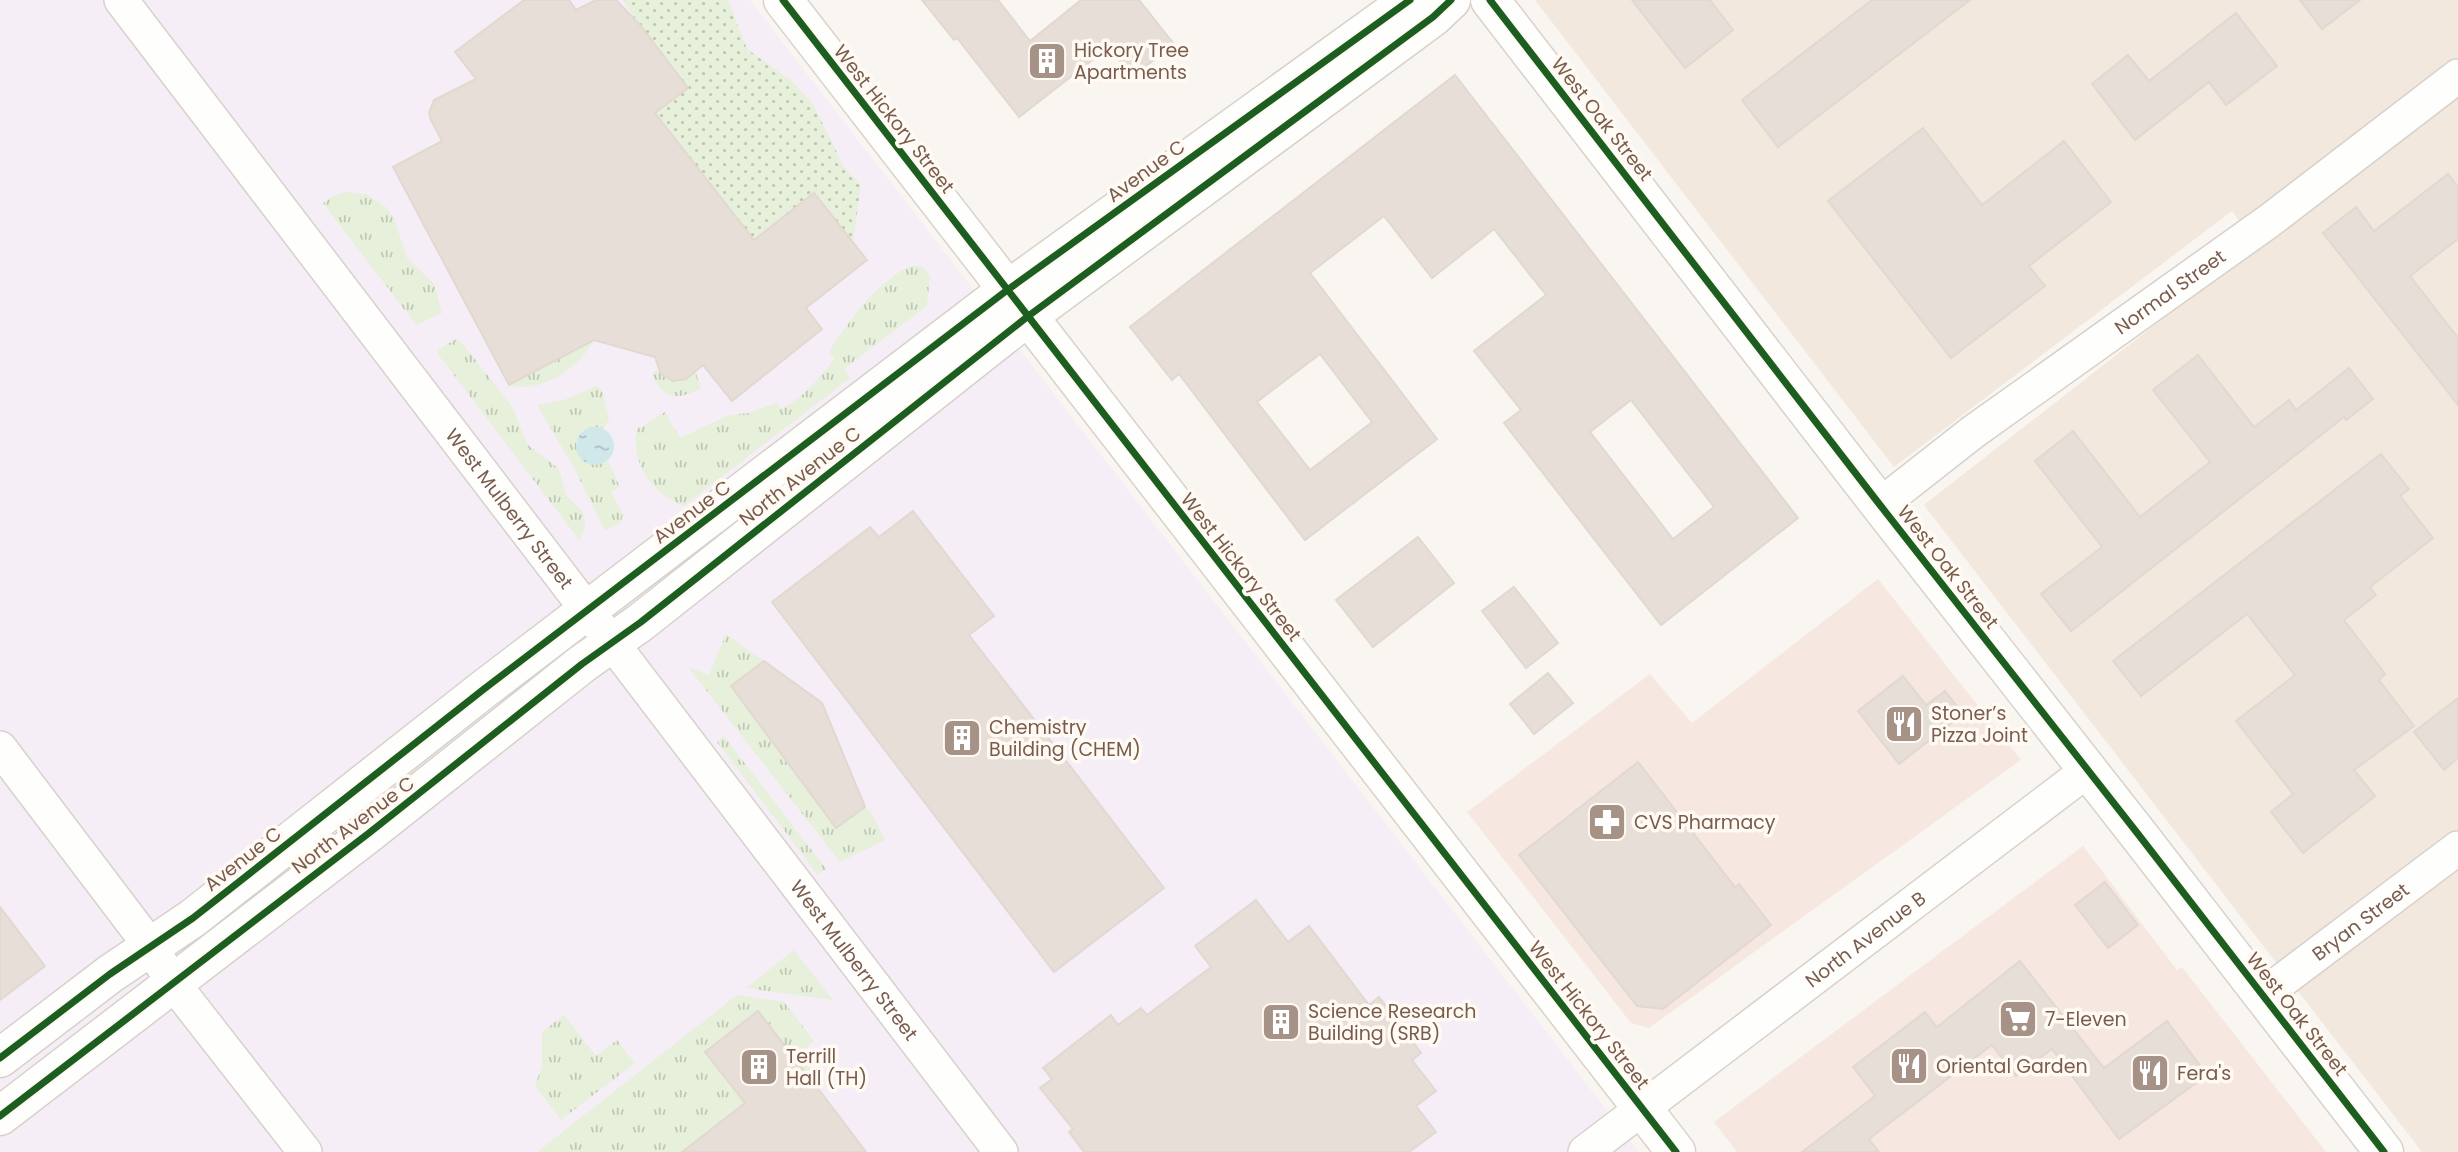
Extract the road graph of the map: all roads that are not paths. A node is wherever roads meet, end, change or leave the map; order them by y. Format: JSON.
{"nodes":[{"id":1,"x":121,"y":0,"type":"edge"},
{"id":2,"x":783,"y":0,"type":"edge"},
{"id":3,"x":1410,"y":0,"type":"edge"},
{"id":4,"x":1451,"y":0,"type":"edge"},
{"id":5,"x":1490,"y":0,"type":"edge"},
{"id":6,"x":2458,"y":76,"type":"edge"},
{"id":7,"x":1017,"y":304,"type":"junction"},
{"id":8,"x":1880,"y":505,"type":"junction"},
{"id":9,"x":587,"y":613,"type":"junction"},
{"id":10,"x":611,"y":643,"type":"junction"},
{"id":11,"x":0,"y":748,"type":"edge"},
{"id":12,"x":2088,"y":770,"type":"junction"},
{"id":13,"x":2458,"y":848,"type":"edge"},
{"id":14,"x":151,"y":947,"type":"junction"},
{"id":15,"x":173,"y":984,"type":"junction"},
{"id":16,"x":2263,"y":995,"type":"junction"},
{"id":17,"x":0,"y":1058,"type":"edge"},
{"id":18,"x":1642,"y":1108,"type":"junction"},
{"id":19,"x":0,"y":1116,"type":"edge"},
{"id":20,"x":305,"y":1152,"type":"edge"},
{"id":21,"x":1001,"y":1152,"type":"edge"},
{"id":22,"x":1585,"y":1152,"type":"edge"},
{"id":23,"x":1676,"y":1152,"type":"edge"},
{"id":24,"x":2384,"y":1152,"type":"edge"}],
"edges":[{"from":1,"to":9,"type":"street","name":"West Mulberry Street"},
{"from":2,"to":7,"type":"street","name":"West Hickory Street"},
{"from":3,"to":7,"type":"street","name":"Avenue C"},
{"from":4,"to":7,"type":"street","name":"North Avenue C"},
{"from":5,"to":8,"type":"street","name":"West Oak Street"},
{"from":6,"to":8,"type":"street","name":"Normal Street"},
{"from":7,"to":9,"type":"street","name":"Avenue C"},
{"from":7,"to":10,"type":"street","name":"North Avenue C"},
{"from":7,"to":18,"type":"street","name":"West Hickory Street"},
{"from":8,"to":12,"type":"street","name":"West Oak Street"},
{"from":9,"to":10,"type":"street","name":"West Mulberry Street"},
{"from":9,"to":14,"type":"street","name":"Avenue C"},
{"from":10,"to":15,"type":"street","name":"North Avenue C"},
{"from":10,"to":21,"type":"street","name":"West Mulberry Street"},
{"from":11,"to":14,"type":"street"},
{"from":12,"to":16,"type":"street","name":"West Oak Street"},
{"from":12,"to":18,"type":"street","name":"North Avenue B"},
{"from":13,"to":16,"type":"street","name":"Bryan Street"},
{"from":14,"to":15,"type":"street"},
{"from":14,"to":17,"type":"street","name":"Avenue C"},
{"from":15,"to":19,"type":"street"},
{"from":15,"to":20,"type":"street"},
{"from":16,"to":24,"type":"street","name":"West Oak Street"},
{"from":18,"to":22,"type":"street","name":"North Avenue B"},
{"from":18,"to":23,"type":"street","name":"West Hickory Street"}]}
